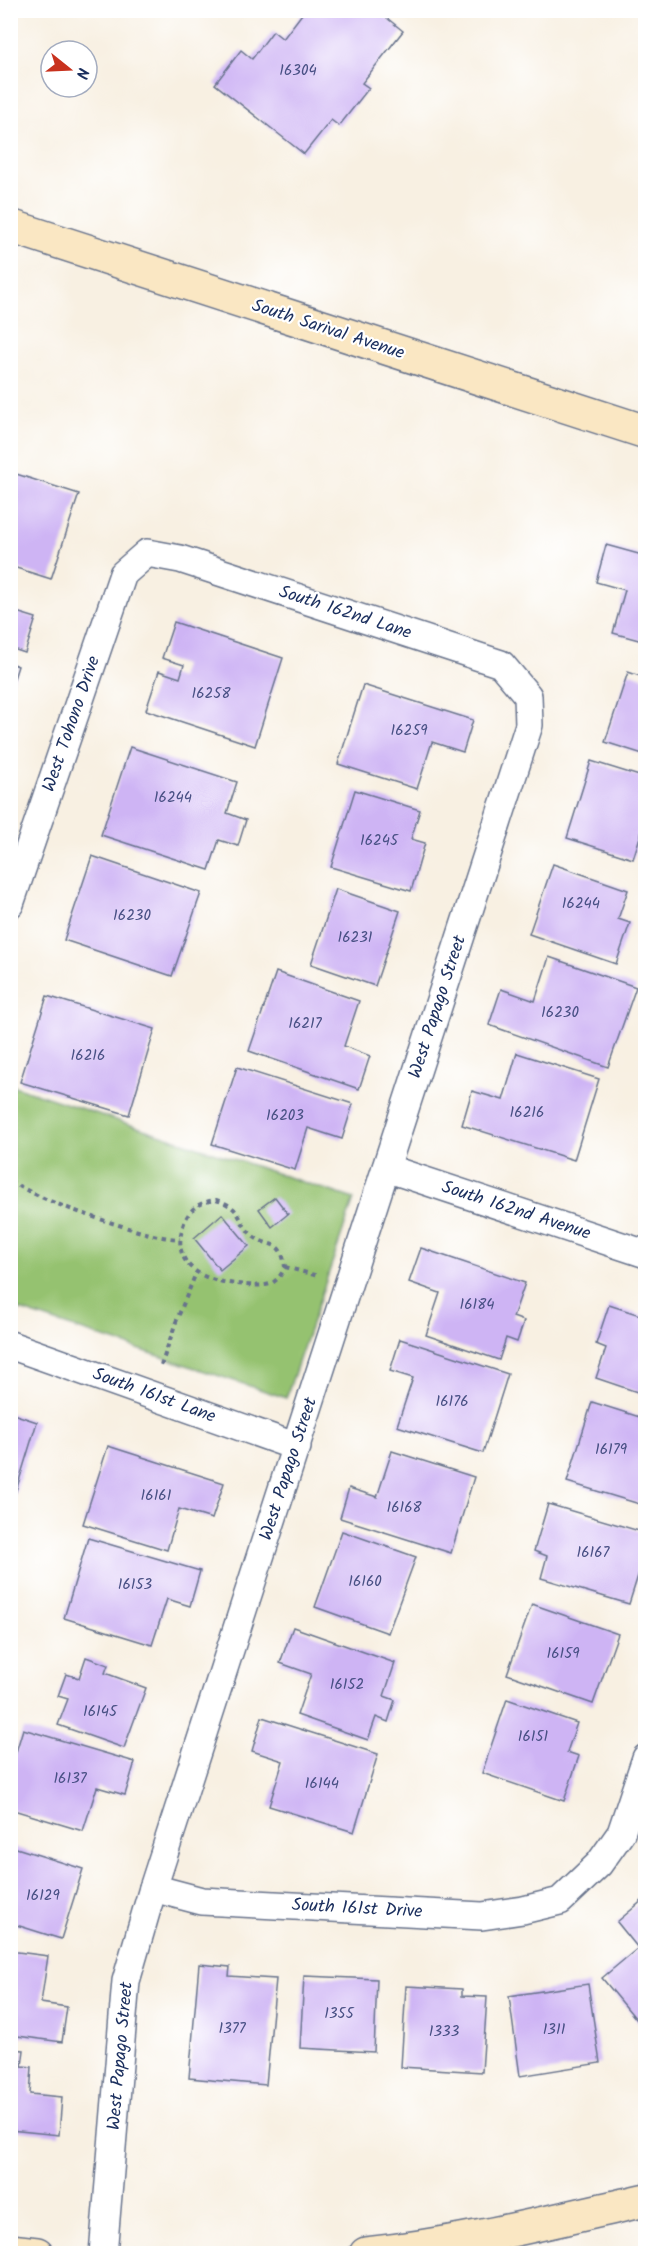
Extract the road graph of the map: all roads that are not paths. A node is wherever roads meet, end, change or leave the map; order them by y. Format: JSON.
{"nodes":[{"id":1,"x":10,"y":226,"type":"edge"},
{"id":2,"x":645,"y":432,"type":"edge"},
{"id":3,"x":147,"y":553,"type":"joint"},
{"id":4,"x":528,"y":696,"type":"joint"},
{"id":5,"x":10,"y":904,"type":"edge"},
{"id":6,"x":386,"y":1168,"type":"junction"},
{"id":7,"x":645,"y":1254,"type":"edge"},
{"id":8,"x":10,"y":1345,"type":"edge"},
{"id":9,"x":297,"y":1447,"type":"junction"},
{"id":10,"x":645,"y":1758,"type":"edge"},
{"id":11,"x":153,"y":1888,"type":"junction"},
{"id":12,"x":644,"y":2206,"type":"edge"},
{"id":13,"x":10,"y":2251,"type":"edge"},
{"id":14,"x":37,"y":2253,"type":"edge"},
{"id":15,"x":104,"y":2253,"type":"edge"},
{"id":16,"x":366,"y":2253,"type":"edge"}],
"edges":[{"from":1,"to":2,"type":"main road","name":"South Sarival Avenue"},
{"from":3,"to":4,"type":"street","name":"South 162nd Lane"},
{"from":3,"to":5,"type":"street","name":"West Tohono Drive"},
{"from":4,"to":6,"type":"street","name":"West Papago Street"},
{"from":6,"to":7,"type":"street","name":"South 162nd Avenue"},
{"from":6,"to":9,"type":"street","name":"West Papago Street"},
{"from":8,"to":9,"type":"street","name":"South 161st Lane"},
{"from":9,"to":11,"type":"street","name":"West Papago Street"},
{"from":10,"to":11,"type":"street","name":"South 161st Drive"},
{"from":11,"to":15,"type":"street","name":"West Papago Street"},
{"from":12,"to":16,"type":"main road"},
{"from":13,"to":14,"type":"main road"}]}
